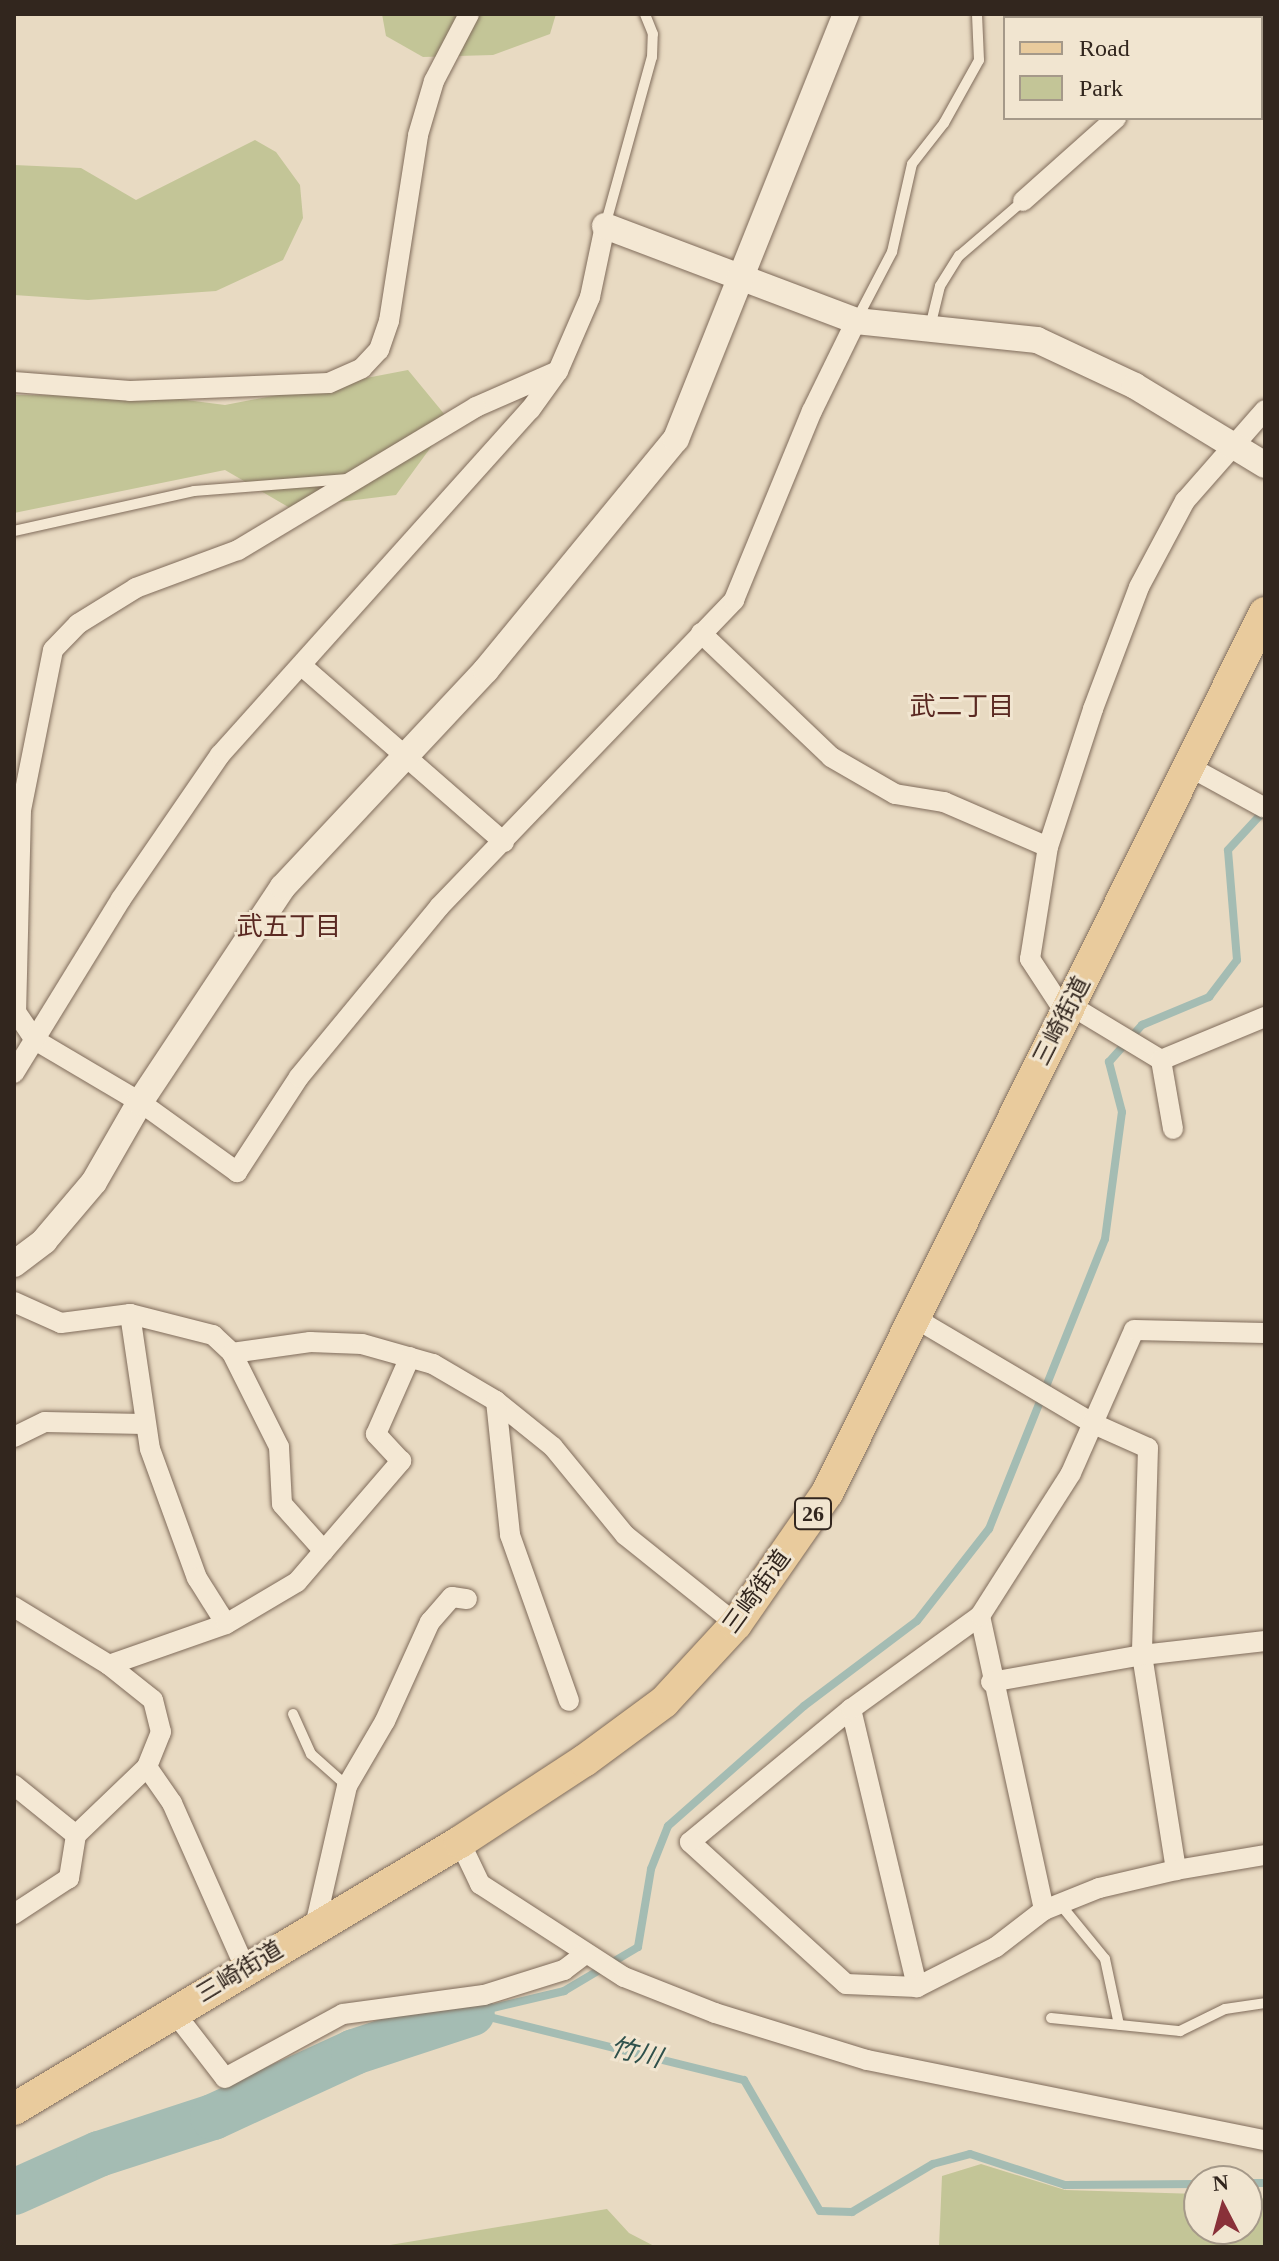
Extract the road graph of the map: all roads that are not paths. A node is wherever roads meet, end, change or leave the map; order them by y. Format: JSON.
{"nodes":[{"id":1,"x":469,"y":14,"type":"edge"},
{"id":2,"x":645,"y":14,"type":"edge"},
{"id":3,"x":846,"y":14,"type":"edge"},
{"id":4,"x":977,"y":14,"type":"edge"},
{"id":5,"x":1114,"y":120,"type":"edge"},
{"id":6,"x":1023,"y":201,"type":"joint"},
{"id":7,"x":605,"y":226,"type":"junction"},
{"id":8,"x":740,"y":278,"type":"junction"},
{"id":9,"x":856,"y":321,"type":"junction"},
{"id":10,"x":930,"y":328,"type":"junction"},
{"id":11,"x":558,"y":371,"type":"junction"},
{"id":12,"x":14,"y":382,"type":"edge"},
{"id":13,"x":1265,"y":410,"type":"edge"},
{"id":14,"x":1232,"y":443,"type":"junction"},
{"id":15,"x":1265,"y":465,"type":"edge"},
{"id":16,"x":358,"y":478,"type":"junction"},
{"id":17,"x":14,"y":531,"type":"edge"},
{"id":18,"x":1265,"y":613,"type":"edge"},
{"id":19,"x":701,"y":633,"type":"junction"},
{"id":20,"x":302,"y":666,"type":"junction"},
{"id":21,"x":405,"y":759,"type":"junction"},
{"id":22,"x":1190,"y":767,"type":"junction"},
{"id":23,"x":1265,"y":808,"type":"edge"},
{"id":24,"x":504,"y":842,"type":"junction"},
{"id":25,"x":1048,"y":847,"type":"junction"},
{"id":26,"x":1068,"y":1010,"type":"junction"},
{"id":27,"x":1265,"y":1017,"type":"edge"},
{"id":28,"x":35,"y":1040,"type":"junction"},
{"id":29,"x":1161,"y":1060,"type":"junction"},
{"id":30,"x":14,"y":1073,"type":"edge"},
{"id":31,"x":140,"y":1102,"type":"junction"},
{"id":32,"x":1173,"y":1129,"type":"dead end"},
{"id":33,"x":14,"y":1264,"type":"edge"},
{"id":34,"x":14,"y":1302,"type":"edge"},
{"id":35,"x":130,"y":1314,"type":"junction"},
{"id":36,"x":913,"y":1317,"type":"junction"},
{"id":37,"x":1265,"y":1333,"type":"edge"},
{"id":38,"x":232,"y":1353,"type":"junction"},
{"id":39,"x":410,"y":1357,"type":"junction"},
{"id":40,"x":496,"y":1401,"type":"junction"},
{"id":41,"x":144,"y":1424,"type":"junction"},
{"id":42,"x":1094,"y":1424,"type":"junction"},
{"id":43,"x":14,"y":1437,"type":"edge"},
{"id":44,"x":324,"y":1551,"type":"junction"},
{"id":45,"x":467,"y":1599,"type":"dead end"},
{"id":46,"x":14,"y":1607,"type":"edge"},
{"id":47,"x":980,"y":1616,"type":"junction"},
{"id":48,"x":226,"y":1624,"type":"junction"},
{"id":49,"x":736,"y":1624,"type":"junction"},
{"id":50,"x":1265,"y":1641,"type":"edge"},
{"id":51,"x":1142,"y":1655,"type":"junction"},
{"id":52,"x":109,"y":1665,"type":"junction"},
{"id":53,"x":991,"y":1682,"type":"junction"},
{"id":54,"x":569,"y":1701,"type":"dead end"},
{"id":55,"x":851,"y":1709,"type":"junction"},
{"id":56,"x":293,"y":1714,"type":"dead end"},
{"id":57,"x":147,"y":1767,"type":"junction"},
{"id":58,"x":14,"y":1785,"type":"edge"},
{"id":59,"x":347,"y":1786,"type":"junction"},
{"id":60,"x":76,"y":1835,"type":"junction"},
{"id":61,"x":460,"y":1842,"type":"junction"},
{"id":62,"x":1265,"y":1855,"type":"edge"},
{"id":63,"x":1176,"y":1870,"type":"junction"},
{"id":64,"x":1052,"y":1907,"type":"junction"},
{"id":65,"x":14,"y":1914,"type":"edge"},
{"id":66,"x":315,"y":1926,"type":"junction"},
{"id":67,"x":585,"y":1954,"type":"junction"},
{"id":68,"x":246,"y":1970,"type":"junction"},
{"id":69,"x":917,"y":1987,"type":"junction"},
{"id":70,"x":1265,"y":2003,"type":"edge"},
{"id":71,"x":174,"y":2012,"type":"junction"},
{"id":72,"x":1051,"y":2018,"type":"dead end"},
{"id":73,"x":1119,"y":2025,"type":"junction"},
{"id":74,"x":14,"y":2109,"type":"edge"},
{"id":75,"x":1265,"y":2140,"type":"edge"}],
"edges":[{"from":1,"to":12,"type":"street"},
{"from":2,"to":7,"type":"lane"},
{"from":3,"to":8,"type":"street"},
{"from":4,"to":9,"type":"lane"},
{"from":5,"to":6,"type":"street"},
{"from":6,"to":10,"type":"lane"},
{"from":7,"to":8,"type":"street"},
{"from":7,"to":11,"type":"street"},
{"from":8,"to":9,"type":"street"},
{"from":8,"to":21,"type":"street"},
{"from":9,"to":10,"type":"street"},
{"from":9,"to":19,"type":"street"},
{"from":10,"to":14,"type":"street"},
{"from":11,"to":16,"type":"street"},
{"from":11,"to":20,"type":"street"},
{"from":13,"to":14,"type":"street"},
{"from":14,"to":15,"type":"street"},
{"from":14,"to":25,"type":"street"},
{"from":16,"to":17,"type":"lane"},
{"from":16,"to":28,"type":"street"},
{"from":18,"to":22,"type":"main road","name":"三崎街道","number":"26"},
{"from":19,"to":24,"type":"street"},
{"from":19,"to":25,"type":"street"},
{"from":20,"to":21,"type":"street"},
{"from":20,"to":28,"type":"street"},
{"from":21,"to":24,"type":"street"},
{"from":21,"to":31,"type":"street"},
{"from":22,"to":23,"type":"street"},
{"from":22,"to":26,"type":"main road","name":"三崎街道","number":"26"},
{"from":24,"to":31,"type":"street"},
{"from":25,"to":26,"type":"street"},
{"from":26,"to":29,"type":"street"},
{"from":26,"to":36,"type":"main road","name":"三崎街道","number":"26"},
{"from":27,"to":29,"type":"street"},
{"from":28,"to":30,"type":"street"},
{"from":28,"to":31,"type":"street"},
{"from":29,"to":32,"type":"street"},
{"from":31,"to":33,"type":"street"},
{"from":34,"to":35,"type":"street"},
{"from":35,"to":38,"type":"street"},
{"from":35,"to":41,"type":"street"},
{"from":36,"to":42,"type":"street"},
{"from":36,"to":49,"type":"main road","name":"三崎街道","number":"26"},
{"from":37,"to":42,"type":"street"},
{"from":38,"to":39,"type":"street"},
{"from":38,"to":44,"type":"street"},
{"from":39,"to":40,"type":"street"},
{"from":39,"to":44,"type":"street"},
{"from":40,"to":49,"type":"street"},
{"from":40,"to":54,"type":"street"},
{"from":41,"to":43,"type":"street"},
{"from":41,"to":48,"type":"street"},
{"from":42,"to":47,"type":"street"},
{"from":42,"to":51,"type":"street"},
{"from":44,"to":48,"type":"street"},
{"from":45,"to":59,"type":"street"},
{"from":46,"to":52,"type":"street"},
{"from":47,"to":53,"type":"street"},
{"from":47,"to":55,"type":"street"},
{"from":48,"to":52,"type":"street"},
{"from":49,"to":61,"type":"main road","name":"三崎街道","number":"26"},
{"from":50,"to":51,"type":"street"},
{"from":51,"to":53,"type":"street"},
{"from":51,"to":63,"type":"street"},
{"from":52,"to":57,"type":"street"},
{"from":53,"to":64,"type":"street"},
{"from":55,"to":69,"type":"street"},
{"from":55,"to":69,"type":"street"},
{"from":56,"to":59,"type":"lane"},
{"from":57,"to":60,"type":"street"},
{"from":57,"to":68,"type":"street"},
{"from":58,"to":60,"type":"street"},
{"from":59,"to":66,"type":"street"},
{"from":60,"to":65,"type":"street"},
{"from":61,"to":66,"type":"main road","name":"三崎街道","number":"26"},
{"from":61,"to":67,"type":"street"},
{"from":62,"to":63,"type":"street"},
{"from":63,"to":64,"type":"street"},
{"from":64,"to":69,"type":"street"},
{"from":64,"to":73,"type":"lane"},
{"from":66,"to":68,"type":"main road","name":"三崎街道","number":"26"},
{"from":67,"to":71,"type":"street"},
{"from":67,"to":75,"type":"street"},
{"from":68,"to":71,"type":"main road","name":"三崎街道","number":"26"},
{"from":70,"to":73,"type":"lane"},
{"from":71,"to":74,"type":"main road","name":"三崎街道","number":"26"},
{"from":72,"to":73,"type":"lane"}]}
